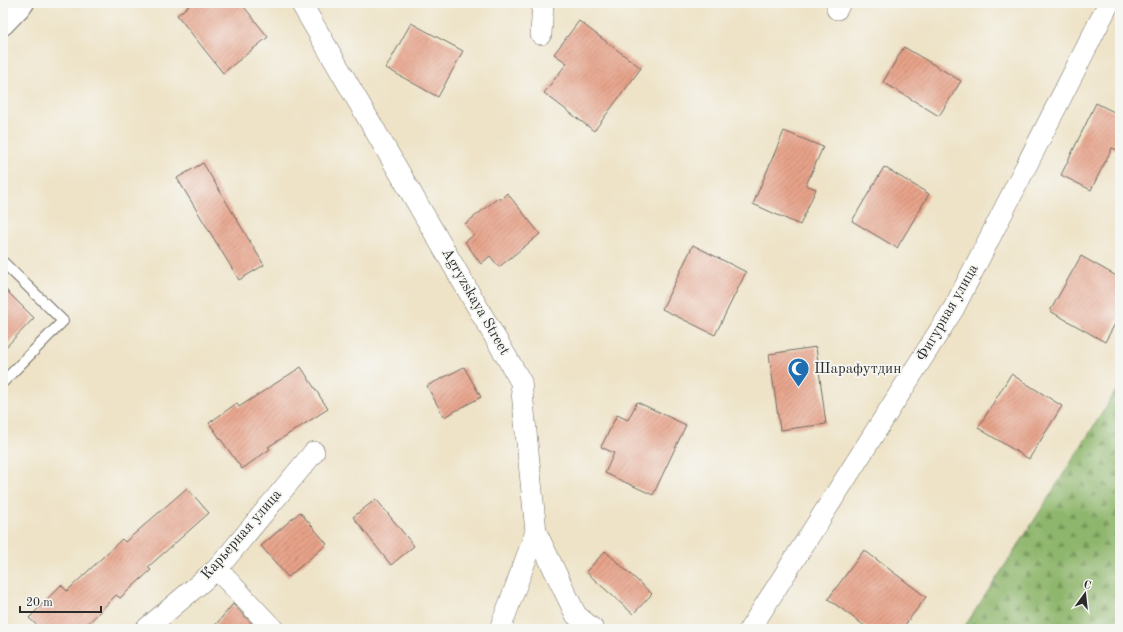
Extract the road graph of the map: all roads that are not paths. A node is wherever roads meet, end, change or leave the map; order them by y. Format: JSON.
{"nodes":[{"id":1,"x":24,"y":3,"type":"edge"},
{"id":2,"x":301,"y":3,"type":"edge"},
{"id":3,"x":543,"y":3,"type":"edge"},
{"id":4,"x":1109,"y":3,"type":"edge"},
{"id":5,"x":3,"y":24,"type":"edge"},
{"id":6,"x":541,"y":34,"type":"dead end"},
{"id":7,"x":3,"y":262,"type":"edge"},
{"id":8,"x":3,"y":382,"type":"edge"},
{"id":9,"x":314,"y":452,"type":"dead end"},
{"id":10,"x":536,"y":532,"type":"junction"},
{"id":11,"x":217,"y":569,"type":"junction"},
{"id":12,"x":146,"y":629,"type":"edge"},
{"id":13,"x":273,"y":629,"type":"edge"},
{"id":14,"x":500,"y":629,"type":"edge"},
{"id":15,"x":593,"y":629,"type":"edge"},
{"id":16,"x":750,"y":629,"type":"edge"}],
"edges":[{"from":1,"to":5,"type":"main road"},
{"from":2,"to":10,"type":"street","name":"Agryzskaya Street"},
{"from":3,"to":6,"type":"street"},
{"from":4,"to":16,"type":"street","name":"Фигурная улица"},
{"from":7,"to":8,"type":"lane"},
{"from":9,"to":11,"type":"street","name":"Карьерная улица"},
{"from":10,"to":14,"type":"street","name":"Agryzskaya Street"},
{"from":10,"to":15,"type":"street"},
{"from":11,"to":12,"type":"street","name":"Карьерная улица"},
{"from":11,"to":13,"type":"street"}]}
